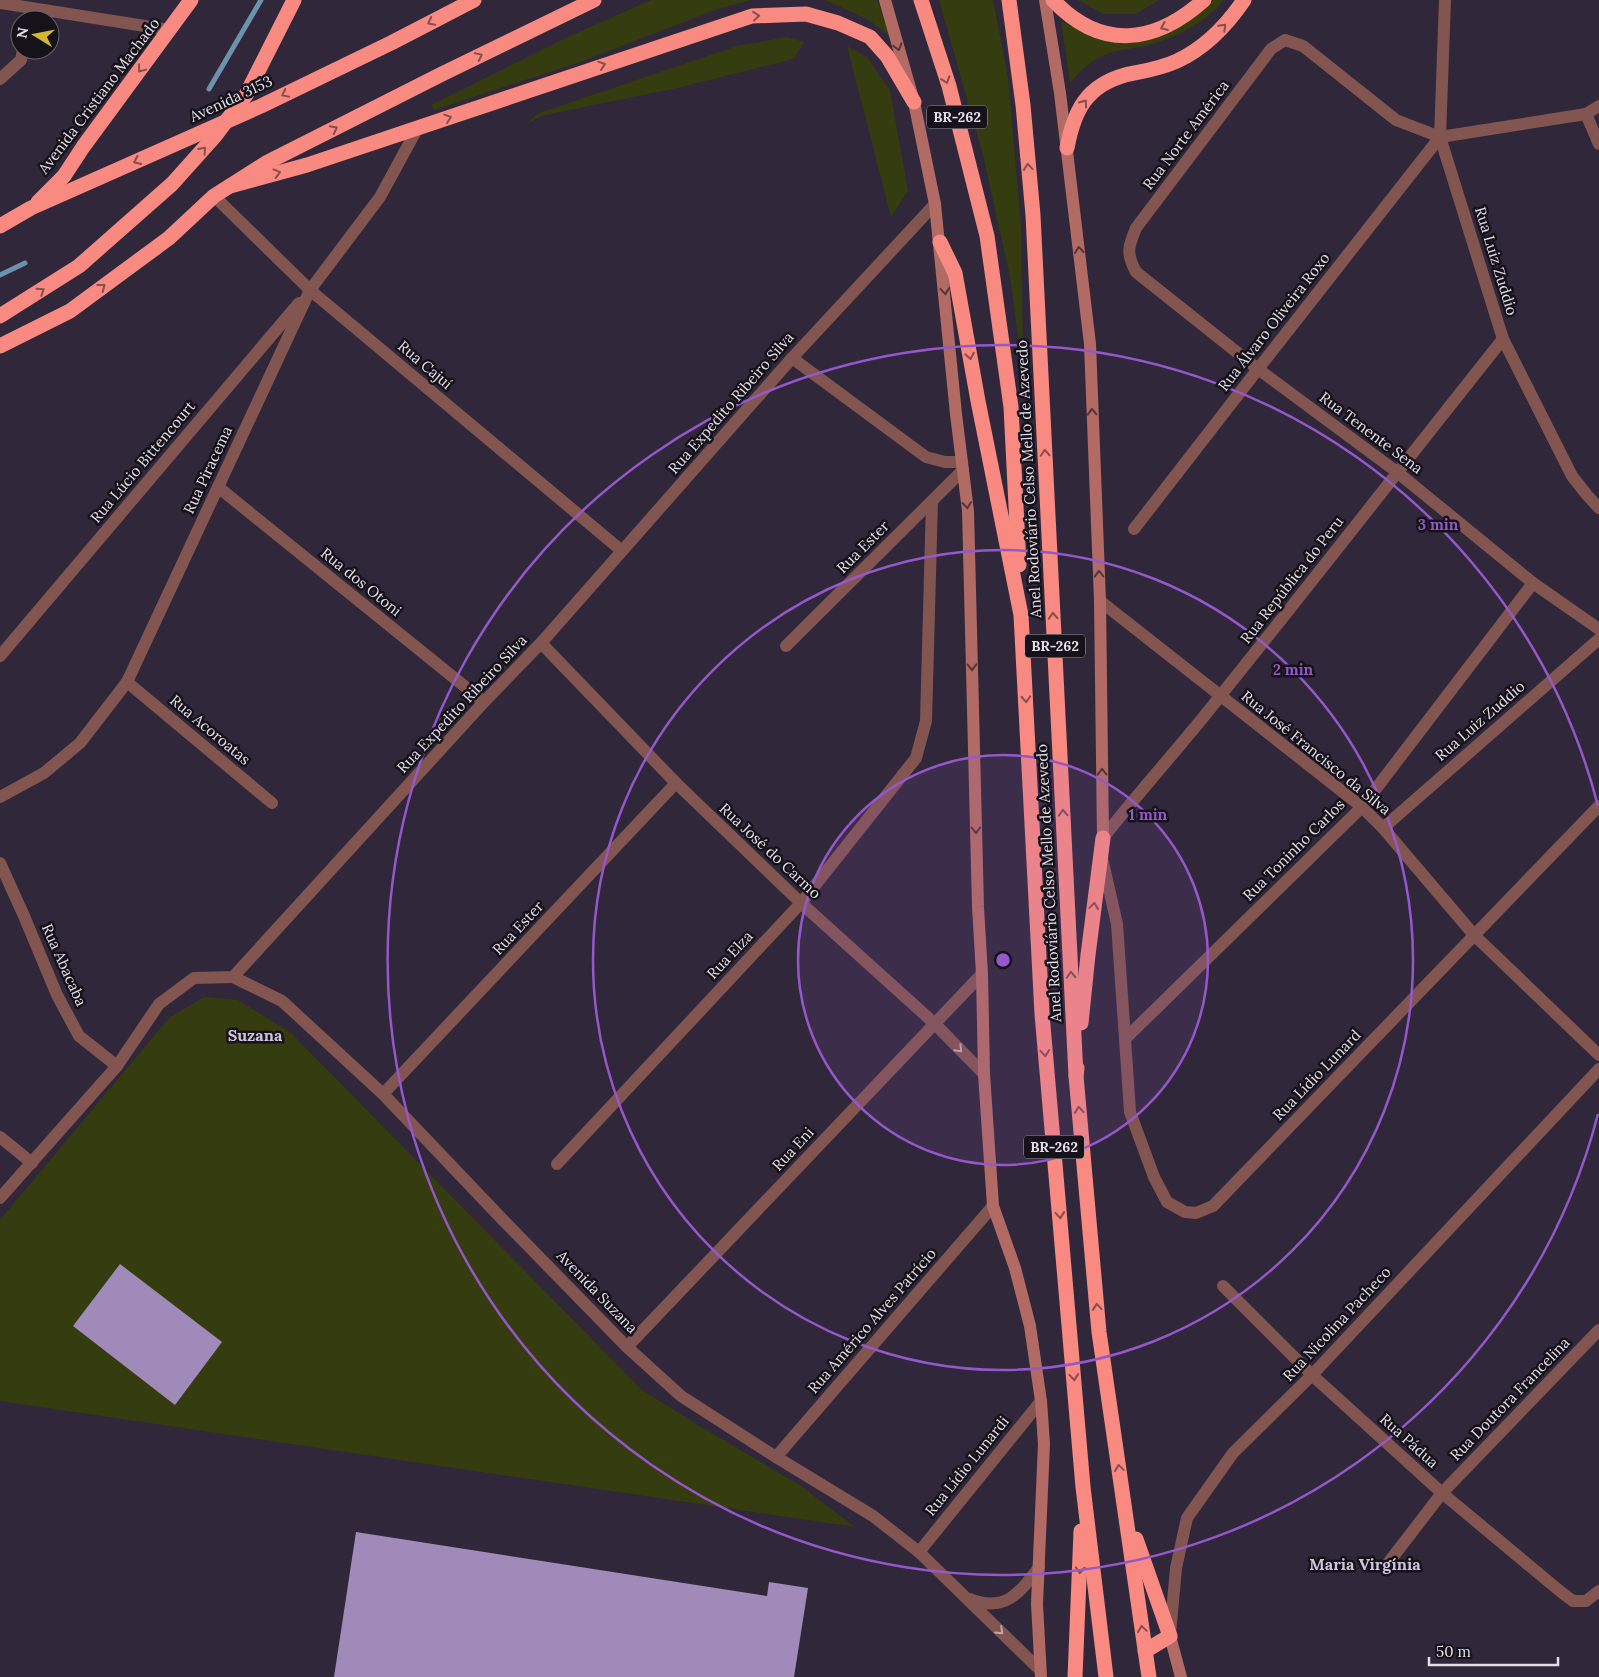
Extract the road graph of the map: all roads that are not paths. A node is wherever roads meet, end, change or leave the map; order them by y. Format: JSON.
{"nodes":[{"id":1,"x":191,"y":0,"type":"edge"},
{"id":2,"x":294,"y":0,"type":"edge"},
{"id":3,"x":474,"y":0,"type":"edge"},
{"id":4,"x":594,"y":0,"type":"edge"},
{"id":5,"x":884,"y":0,"type":"edge"},
{"id":6,"x":921,"y":0,"type":"edge"},
{"id":7,"x":1010,"y":0,"type":"edge"},
{"id":8,"x":1045,"y":0,"type":"edge"},
{"id":9,"x":1053,"y":0,"type":"edge"},
{"id":10,"x":1204,"y":0,"type":"edge"},
{"id":11,"x":1244,"y":0,"type":"edge"},
{"id":12,"x":1445,"y":0,"type":"edge"},
{"id":13,"x":0,"y":3,"type":"edge"},
{"id":14,"x":29,"y":10,"type":"edge"},
{"id":15,"x":60,"y":14,"type":"edge"},
{"id":16,"x":170,"y":30,"type":"junction"},
{"id":17,"x":21,"y":60,"type":"edge"},
{"id":18,"x":0,"y":79,"type":"edge"},
{"id":19,"x":914,"y":102,"type":"junction"},
{"id":20,"x":1599,"y":106,"type":"edge"},
{"id":21,"x":1586,"y":114,"type":"junction"},
{"id":22,"x":417,"y":129,"type":"junction"},
{"id":23,"x":1440,"y":137,"type":"junction"},
{"id":24,"x":1599,"y":144,"type":"edge"},
{"id":25,"x":1067,"y":148,"type":"junction"},
{"id":26,"x":230,"y":186,"type":"junction"},
{"id":27,"x":214,"y":196,"type":"junction"},
{"id":28,"x":935,"y":204,"type":"junction"},
{"id":29,"x":31,"y":208,"type":"junction"},
{"id":30,"x":0,"y":226,"type":"edge"},
{"id":31,"x":940,"y":242,"type":"junction"},
{"id":32,"x":1129,"y":259,"type":"joint"},
{"id":33,"x":310,"y":290,"type":"junction"},
{"id":34,"x":0,"y":316,"type":"edge"},
{"id":35,"x":1503,"y":339,"type":"junction"},
{"id":36,"x":0,"y":346,"type":"edge"},
{"id":37,"x":792,"y":358,"type":"junction"},
{"id":38,"x":1258,"y":368,"type":"junction"},
{"id":39,"x":962,"y":466,"type":"junction"},
{"id":40,"x":1397,"y":472,"type":"junction"},
{"id":41,"x":218,"y":487,"type":"junction"},
{"id":42,"x":932,"y":501,"type":"junction"},
{"id":43,"x":1599,"y":508,"type":"edge"},
{"id":44,"x":1134,"y":529,"type":"dead end"},
{"id":45,"x":622,"y":551,"type":"junction"},
{"id":46,"x":1533,"y":583,"type":"junction"},
{"id":47,"x":1100,"y":601,"type":"junction"},
{"id":48,"x":1021,"y":615,"type":"junction"},
{"id":49,"x":1599,"y":629,"type":"edge"},
{"id":50,"x":1599,"y":639,"type":"edge"},
{"id":51,"x":541,"y":643,"type":"junction"},
{"id":52,"x":786,"y":646,"type":"dead end"},
{"id":53,"x":0,"y":656,"type":"edge"},
{"id":54,"x":127,"y":682,"type":"junction"},
{"id":55,"x":1220,"y":696,"type":"junction"},
{"id":56,"x":484,"y":702,"type":"junction"},
{"id":57,"x":676,"y":783,"type":"junction"},
{"id":58,"x":0,"y":797,"type":"edge"},
{"id":59,"x":272,"y":803,"type":"dead end"},
{"id":60,"x":1599,"y":806,"type":"edge"},
{"id":61,"x":1362,"y":807,"type":"junction"},
{"id":62,"x":1383,"y":828,"type":"junction"},
{"id":63,"x":1103,"y":838,"type":"junction"},
{"id":64,"x":1101,"y":854,"type":"junction"},
{"id":65,"x":0,"y":863,"type":"edge"},
{"id":66,"x":801,"y":903,"type":"junction"},
{"id":67,"x":1474,"y":935,"type":"junction"},
{"id":68,"x":982,"y":974,"type":"junction"},
{"id":69,"x":233,"y":977,"type":"junction"},
{"id":70,"x":934,"y":1023,"type":"junction"},
{"id":71,"x":1130,"y":1035,"type":"junction"},
{"id":72,"x":1599,"y":1055,"type":"edge"},
{"id":73,"x":117,"y":1066,"type":"junction"},
{"id":74,"x":1599,"y":1069,"type":"edge"},
{"id":75,"x":984,"y":1074,"type":"junction"},
{"id":76,"x":1076,"y":1076,"type":"junction"},
{"id":77,"x":383,"y":1094,"type":"junction"},
{"id":78,"x":0,"y":1137,"type":"edge"},
{"id":79,"x":32,"y":1163,"type":"junction"},
{"id":80,"x":557,"y":1164,"type":"dead end"},
{"id":81,"x":0,"y":1198,"type":"edge"},
{"id":82,"x":993,"y":1206,"type":"junction"},
{"id":83,"x":1223,"y":1286,"type":"dead end"},
{"id":84,"x":1599,"y":1330,"type":"edge"},
{"id":85,"x":628,"y":1347,"type":"junction"},
{"id":86,"x":1312,"y":1375,"type":"junction"},
{"id":87,"x":1041,"y":1401,"type":"junction"},
{"id":88,"x":776,"y":1458,"type":"junction"},
{"id":89,"x":1083,"y":1487,"type":"junction"},
{"id":90,"x":1442,"y":1493,"type":"junction"},
{"id":91,"x":1124,"y":1500,"type":"junction"},
{"id":92,"x":919,"y":1552,"type":"junction"},
{"id":93,"x":1389,"y":1562,"type":"dead end"},
{"id":94,"x":1039,"y":1567,"type":"junction"},
{"id":95,"x":1599,"y":1591,"type":"edge"},
{"id":96,"x":966,"y":1597,"type":"junction"},
{"id":97,"x":1170,"y":1636,"type":"junction"},
{"id":98,"x":1145,"y":1651,"type":"junction"},
{"id":99,"x":1040,"y":1674,"type":"edge"},
{"id":100,"x":1075,"y":1677,"type":"edge"},
{"id":101,"x":1106,"y":1677,"type":"edge"},
{"id":102,"x":1149,"y":1677,"type":"edge"},
{"id":103,"x":1181,"y":1677,"type":"edge"}],
"edges":[{"from":1,"to":16,"type":"highway","name":"Avenida Cristiano Machado"},
{"from":34,"to":2,"type":"highway","one_way":true,"bridge":true},
{"from":3,"to":29,"type":"highway","name":"Avenida 3153","one_way":true},
{"from":26,"to":4,"type":"highway","one_way":true},
{"from":5,"to":19,"type":"main road","number":"BR-262","one_way":true},
{"from":6,"to":48,"type":"highway","name":"Anel Rodoviário Celso Mello de Azevedo","number":"BR-262","one_way":true},
{"from":76,"to":7,"type":"highway","name":"Anel Rodoviário Celso Mello de Azevedo","number":"BR-262","one_way":true},
{"from":8,"to":25,"type":"main road","number":"BR-262"},
{"from":10,"to":9,"type":"highway","one_way":true},
{"from":25,"to":11,"type":"highway","one_way":true},
{"from":12,"to":23,"type":"street","name":"Rua Luiz Zuddio"},
{"from":13,"to":14,"type":"street"},
{"from":15,"to":16,"type":"street"},
{"from":16,"to":29,"type":"highway","name":"Avenida Cristiano Machado","one_way":true},
{"from":17,"to":18,"type":"street"},
{"from":22,"to":19,"type":"highway","one_way":true},
{"from":19,"to":28,"type":"main road","number":"BR-262"},
{"from":20,"to":21,"type":"street"},
{"from":21,"to":23,"type":"street"},
{"from":21,"to":24,"type":"street"},
{"from":26,"to":22,"type":"highway","one_way":true},
{"from":22,"to":33,"type":"street","name":"Rua Piracema"},
{"from":23,"to":32,"type":"street","name":"Rua Norte América"},
{"from":23,"to":35,"type":"street","name":"Rua Luiz Zuddio"},
{"from":23,"to":38,"type":"street","name":"Rua Álvaro Oliveira Roxo"},
{"from":47,"to":25,"type":"main road","number":"BR-262","one_way":true},
{"from":26,"to":27,"type":"highway"},
{"from":27,"to":33,"type":"street","name":"Rua Cajuí"},
{"from":36,"to":27,"type":"highway","one_way":true},
{"from":28,"to":31,"type":"main road","number":"BR-262"},
{"from":28,"to":37,"type":"street","name":"Rua Expedito Ribeiro Silva"},
{"from":29,"to":30,"type":"highway","name":"Avenida 3153"},
{"from":31,"to":39,"type":"main road","one_way":true},
{"from":31,"to":48,"type":"highway","one_way":true},
{"from":32,"to":38,"type":"street","name":"Rua Tenente Sena"},
{"from":33,"to":41,"type":"street","name":"Rua Piracema"},
{"from":33,"to":45,"type":"street","name":"Rua Cajuí"},
{"from":33,"to":53,"type":"street","name":"Rua Lúcio Bittencourt"},
{"from":35,"to":40,"type":"street","name":"Rua República do Peru"},
{"from":35,"to":43,"type":"street","name":"Rua Luiz Zuddio"},
{"from":37,"to":39,"type":"street"},
{"from":37,"to":45,"type":"street","name":"Rua Expedito Ribeiro Silva"},
{"from":38,"to":40,"type":"street","name":"Rua Tenente Sena"},
{"from":38,"to":44,"type":"street","name":"Rua Álvaro Oliveira Roxo"},
{"from":39,"to":42,"type":"street","name":"Rua Ester"},
{"from":39,"to":68,"type":"main road","one_way":true},
{"from":40,"to":46,"type":"street","name":"Rua Tenente Sena"},
{"from":40,"to":55,"type":"street","name":"Rua República do Peru"},
{"from":41,"to":54,"type":"street","name":"Rua Piracema"},
{"from":41,"to":56,"type":"street","name":"Rua dos Otoni"},
{"from":42,"to":52,"type":"street","name":"Rua Ester"},
{"from":42,"to":66,"type":"street","name":"Rua Elza"},
{"from":45,"to":51,"type":"street","name":"Rua Expedito Ribeiro Silva"},
{"from":46,"to":49,"type":"street","name":"Rua Tenente Sena"},
{"from":46,"to":61,"type":"street","name":"Rua Toninho Carlos"},
{"from":47,"to":55,"type":"street","name":"Rua José Francisco da Silva"},
{"from":63,"to":47,"type":"main road","number":"BR-262","one_way":true},
{"from":48,"to":89,"type":"highway","number":"BR-262","one_way":true},
{"from":50,"to":62,"type":"street","name":"Rua Luiz Zuddio"},
{"from":51,"to":56,"type":"street","name":"Rua Expedito Ribeiro Silva"},
{"from":51,"to":57,"type":"street","name":"Rua José do Carmo"},
{"from":54,"to":58,"type":"street","name":"Rua Piracema"},
{"from":54,"to":59,"type":"street","name":"Rua Acoroatas"},
{"from":55,"to":61,"type":"street","name":"Rua José Francisco da Silva"},
{"from":55,"to":63,"type":"street","name":"Rua República do Peru"},
{"from":56,"to":69,"type":"street","name":"Rua Expedito Ribeiro Silva"},
{"from":57,"to":66,"type":"street","name":"Rua José do Carmo"},
{"from":57,"to":77,"type":"street","name":"Rua Ester"},
{"from":60,"to":67,"type":"street","name":"Rua Lídio Lunard"},
{"from":61,"to":62,"type":"street","name":"Rua José Francisco da Silva"},
{"from":61,"to":71,"type":"street","name":"Rua Toninho Carlos"},
{"from":62,"to":67,"type":"street","name":"Rua José Francisco da Silva"},
{"from":63,"to":64,"type":"highway"},
{"from":64,"to":71,"type":"street","name":"Rua Lídio Lunard"},
{"from":76,"to":64,"type":"highway","one_way":true},
{"from":65,"to":73,"type":"street","name":"Rua Abacaba"},
{"from":66,"to":70,"type":"street","name":"Rua José do Carmo"},
{"from":66,"to":80,"type":"street","name":"Rua Elza"},
{"from":67,"to":71,"type":"street","name":"Rua Lídio Lunard"},
{"from":67,"to":72,"type":"street","name":"Rua José Francisco da Silva"},
{"from":68,"to":70,"type":"street","name":"Rua Eni"},
{"from":68,"to":75,"type":"main road"},
{"from":69,"to":73,"type":"street"},
{"from":69,"to":77,"type":"street","name":"Avenida Suzana"},
{"from":70,"to":75,"type":"street","name":"Rua José do Carmo","one_way":true},
{"from":70,"to":85,"type":"street","name":"Rua Eni"},
{"from":73,"to":79,"type":"street"},
{"from":74,"to":86,"type":"street","name":"Rua Nicolina Pacheco"},
{"from":75,"to":82,"type":"main road"},
{"from":91,"to":76,"type":"highway","number":"BR-262","one_way":true},
{"from":77,"to":85,"type":"street","name":"Avenida Suzana"},
{"from":78,"to":79,"type":"street"},
{"from":79,"to":81,"type":"street"},
{"from":82,"to":87,"type":"main road"},
{"from":82,"to":88,"type":"street","name":"Rua Américo Alves Patrício"},
{"from":83,"to":86,"type":"street","name":"Rua Pádua"},
{"from":84,"to":90,"type":"street","name":"Rua Doutora Francelina"},
{"from":85,"to":88,"type":"street","name":"Avenida Suzana"},
{"from":86,"to":90,"type":"street","name":"Rua Pádua"},
{"from":86,"to":97,"type":"street","name":"Rua Nicolina Pacheco"},
{"from":87,"to":92,"type":"street","name":"Rua Lídio Lunardi"},
{"from":87,"to":94,"type":"main road"},
{"from":88,"to":92,"type":"street","name":"Avenida Suzana"},
{"from":89,"to":100,"type":"highway","one_way":true},
{"from":89,"to":101,"type":"highway","number":"BR-262"},
{"from":90,"to":93,"type":"street","name":"Rua Doutora Francelina"},
{"from":90,"to":95,"type":"street","name":"Rua Pádua"},
{"from":91,"to":97,"type":"highway"},
{"from":98,"to":91,"type":"highway","number":"BR-262","one_way":true},
{"from":92,"to":96,"type":"street","name":"Avenida Suzana"},
{"from":94,"to":96,"type":"street","name":"Avenida Suzana"},
{"from":94,"to":99,"type":"main road"},
{"from":96,"to":99,"type":"street","name":"Avenida Suzana","one_way":true},
{"from":97,"to":98,"type":"highway"},
{"from":97,"to":103,"type":"main road"},
{"from":98,"to":102,"type":"highway","number":"BR-262"}]}
